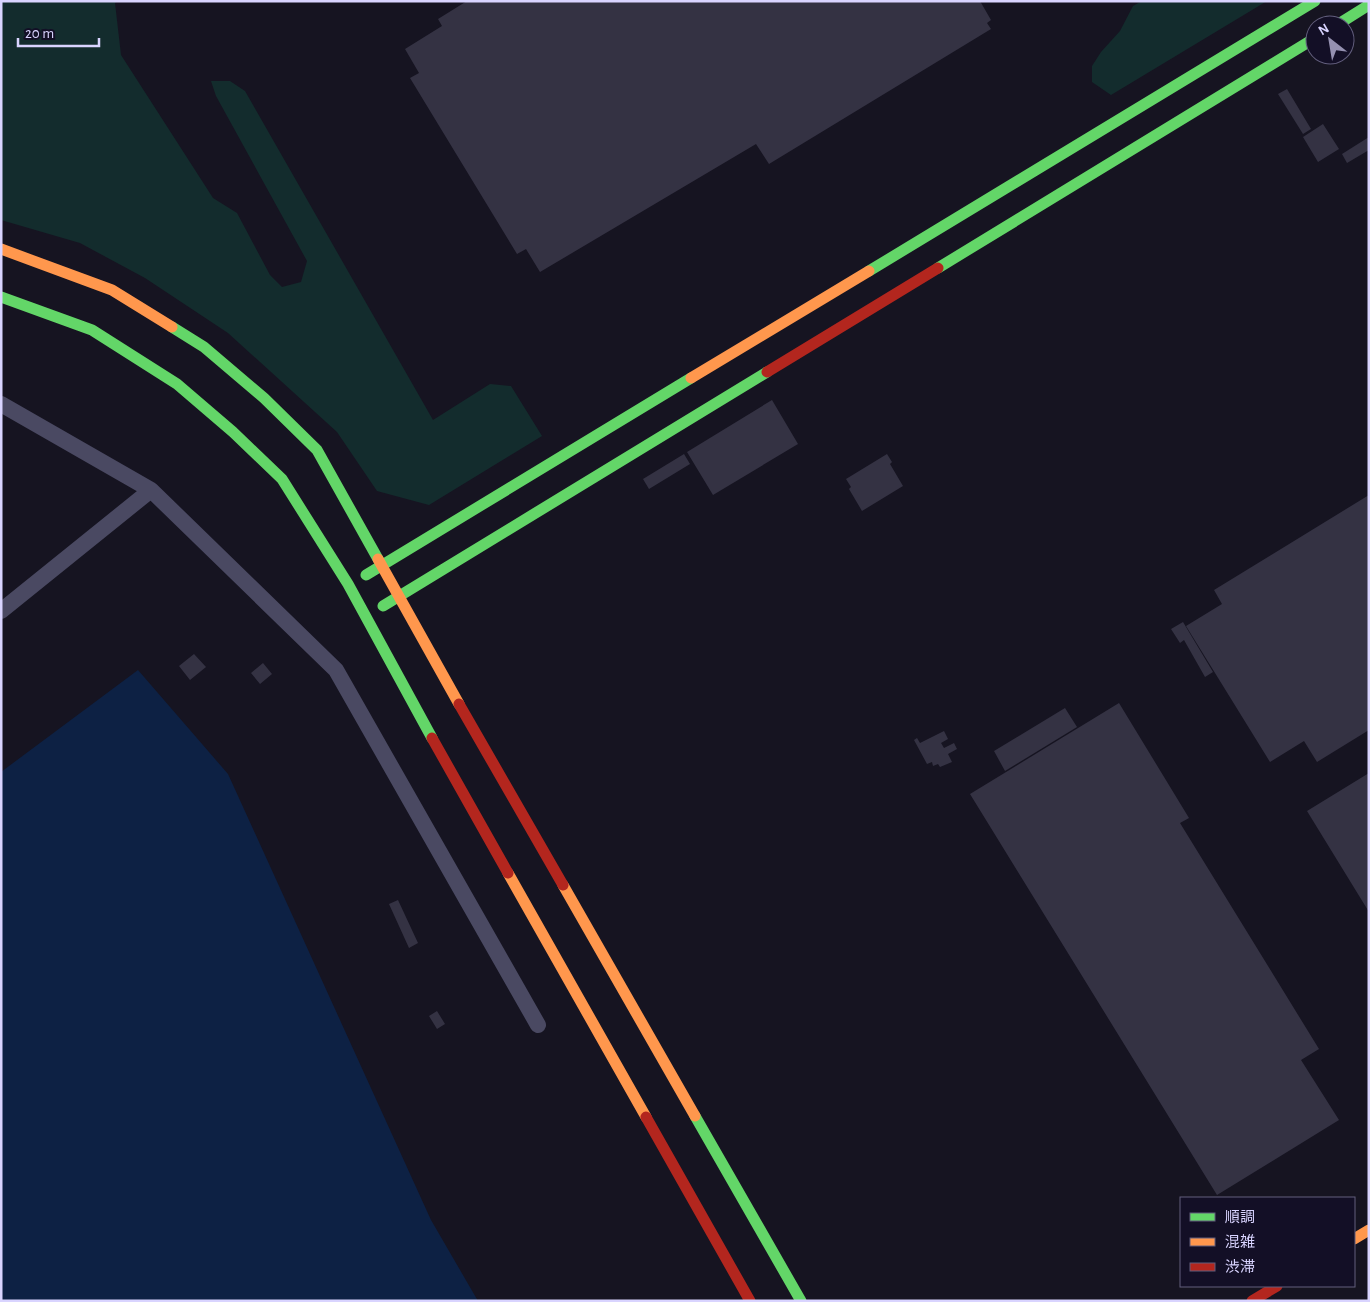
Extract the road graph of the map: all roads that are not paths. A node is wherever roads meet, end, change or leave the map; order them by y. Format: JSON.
{"nodes":[{"id":1,"x":1315,"y":1,"type":"edge"},
{"id":2,"x":1369,"y":6,"type":"edge"},
{"id":3,"x":1354,"y":15,"type":"edge"},
{"id":4,"x":1305,"y":44,"type":"edge"},
{"id":5,"x":1,"y":249,"type":"edge"},
{"id":6,"x":1,"y":297,"type":"edge"},
{"id":7,"x":1,"y":404,"type":"edge"},
{"id":8,"x":151,"y":490,"type":"junction"},
{"id":9,"x":383,"y":566,"type":"junction"},
{"id":10,"x":348,"y":584,"type":"junction"},
{"id":11,"x":400,"y":597,"type":"junction"},
{"id":12,"x":1,"y":611,"type":"edge"},
{"id":13,"x":365,"y":616,"type":"junction"},
{"id":14,"x":538,"y":1025,"type":"dead end"},
{"id":15,"x":1369,"y":1230,"type":"edge"},
{"id":16,"x":1355,"y":1238,"type":"edge"},
{"id":17,"x":1275,"y":1287,"type":"edge"},
{"id":18,"x":750,"y":1301,"type":"edge"},
{"id":19,"x":801,"y":1301,"type":"edge"},
{"id":20,"x":1252,"y":1301,"type":"edge"}],
"edges":[{"from":1,"to":9,"type":"street"},
{"from":2,"to":3,"type":"street"},
{"from":4,"to":11,"type":"street"},
{"from":5,"to":9,"type":"street"},
{"from":6,"to":10,"type":"street"},
{"from":7,"to":8,"type":"lane"},
{"from":8,"to":12,"type":"lane"},
{"from":8,"to":14,"type":"lane"},
{"from":9,"to":10,"type":"street"},
{"from":9,"to":11,"type":"street"},
{"from":10,"to":13,"type":"street"},
{"from":11,"to":13,"type":"street"},
{"from":11,"to":19,"type":"street"},
{"from":13,"to":18,"type":"street"},
{"from":15,"to":16,"type":"street"},
{"from":17,"to":20,"type":"street"}]}
